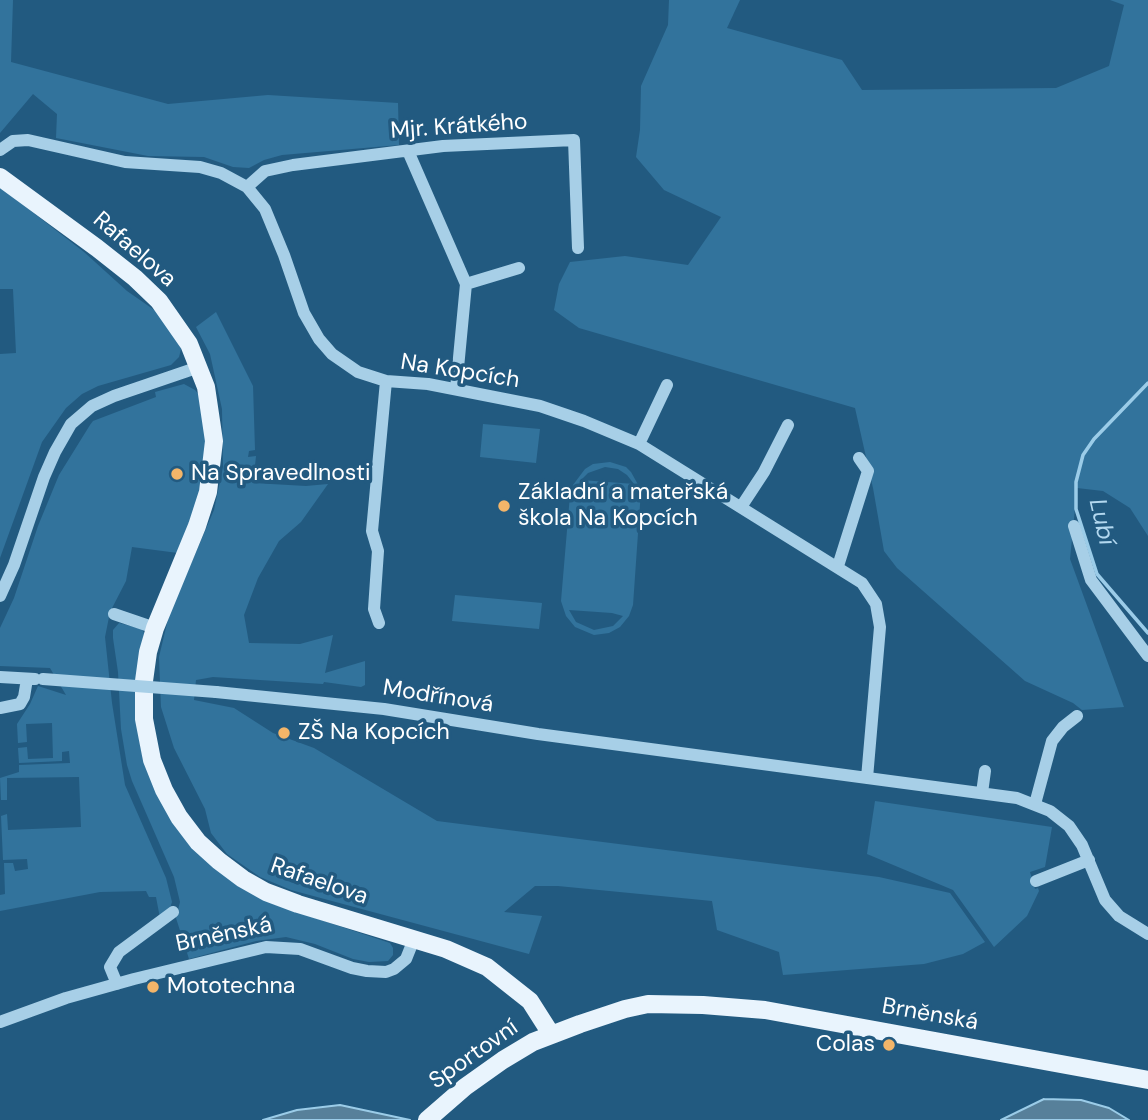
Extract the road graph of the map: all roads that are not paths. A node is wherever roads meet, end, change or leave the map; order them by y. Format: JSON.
{"nodes":[{"id":1,"x":0,"y":150,"type":"edge"},
{"id":2,"x":408,"y":150,"type":"junction"},
{"id":3,"x":0,"y":177,"type":"edge"},
{"id":4,"x":247,"y":187,"type":"junction"},
{"id":5,"x":578,"y":248,"type":"dead end"},
{"id":6,"x":519,"y":268,"type":"dead end"},
{"id":7,"x":466,"y":284,"type":"junction"},
{"id":8,"x":199,"y":367,"type":"junction"},
{"id":9,"x":386,"y":381,"type":"junction"},
{"id":10,"x":667,"y":385,"type":"dead end"},
{"id":11,"x":456,"y":389,"type":"junction"},
{"id":12,"x":788,"y":425,"type":"dead end"},
{"id":13,"x":639,"y":444,"type":"junction"},
{"id":14,"x":859,"y":458,"type":"dead end"},
{"id":15,"x":741,"y":507,"type":"junction"},
{"id":16,"x":1074,"y":526,"type":"dead end"},
{"id":17,"x":838,"y":566,"type":"junction"},
{"id":18,"x":0,"y":596,"type":"edge"},
{"id":19,"x":114,"y":614,"type":"dead end"},
{"id":20,"x":379,"y":623,"type":"dead end"},
{"id":21,"x":155,"y":628,"type":"junction"},
{"id":22,"x":1148,"y":656,"type":"edge"},
{"id":23,"x":0,"y":677,"type":"edge"},
{"id":24,"x":27,"y":678,"type":"junction"},
{"id":25,"x":0,"y":708,"type":"edge"},
{"id":26,"x":1077,"y":715,"type":"dead end"},
{"id":27,"x":985,"y":771,"type":"dead end"},
{"id":28,"x":867,"y":778,"type":"junction"},
{"id":29,"x":982,"y":793,"type":"junction"},
{"id":30,"x":1035,"y":804,"type":"junction"},
{"id":31,"x":1088,"y":860,"type":"junction"},
{"id":32,"x":1036,"y":881,"type":"dead end"},
{"id":33,"x":173,"y":912,"type":"dead end"},
{"id":34,"x":1148,"y":934,"type":"edge"},
{"id":35,"x":414,"y":939,"type":"junction"},
{"id":36,"x":117,"y":984,"type":"junction"},
{"id":37,"x":0,"y":1022,"type":"edge"},
{"id":38,"x":547,"y":1027,"type":"junction"},
{"id":39,"x":1148,"y":1080,"type":"edge"},
{"id":40,"x":427,"y":1120,"type":"edge"}],
"edges":[{"from":1,"to":4,"type":"street"},
{"from":2,"to":4,"type":"street","name":"Mjr. Krátkého"},
{"from":2,"to":5,"type":"street","name":"Mjr. Krátkého"},
{"from":2,"to":7,"type":"street"},
{"from":3,"to":8,"type":"main road","name":"Rafaelova"},
{"from":4,"to":9,"type":"street"},
{"from":6,"to":7,"type":"street"},
{"from":7,"to":11,"type":"street"},
{"from":8,"to":18,"type":"street"},
{"from":8,"to":21,"type":"main road","name":"Rafaelova"},
{"from":9,"to":11,"type":"street","name":"Na Kopcích"},
{"from":9,"to":20,"type":"street","name":"Na Kopcích"},
{"from":10,"to":13,"type":"street"},
{"from":11,"to":13,"type":"street","name":"Na Kopcích"},
{"from":12,"to":15,"type":"street"},
{"from":13,"to":15,"type":"street","name":"Na Kopcích"},
{"from":14,"to":17,"type":"street"},
{"from":15,"to":17,"type":"street","name":"Na Kopcích"},
{"from":16,"to":22,"type":"street"},
{"from":17,"to":28,"type":"street","name":"Na Kopcích"},
{"from":19,"to":21,"type":"street"},
{"from":21,"to":35,"type":"main road","name":"Rafaelova"},
{"from":23,"to":24,"type":"street","name":"Modřínová"},
{"from":24,"to":25,"type":"street"},
{"from":24,"to":28,"type":"street","name":"Modřínová","bridge":true},
{"from":26,"to":30,"type":"street"},
{"from":27,"to":29,"type":"street"},
{"from":28,"to":29,"type":"street","name":"Modřínová"},
{"from":29,"to":30,"type":"street","name":"Modřínová"},
{"from":30,"to":31,"type":"street","name":"Modřínová"},
{"from":31,"to":32,"type":"street"},
{"from":31,"to":34,"type":"street","name":"Modřínová"},
{"from":33,"to":36,"type":"street"},
{"from":35,"to":36,"type":"street","name":"Brněnská"},
{"from":35,"to":38,"type":"main road"},
{"from":36,"to":37,"type":"street","name":"Brněnská"},
{"from":38,"to":39,"type":"main road","name":"Brněnská"},
{"from":38,"to":40,"type":"main road","name":"Sportovní"}]}
